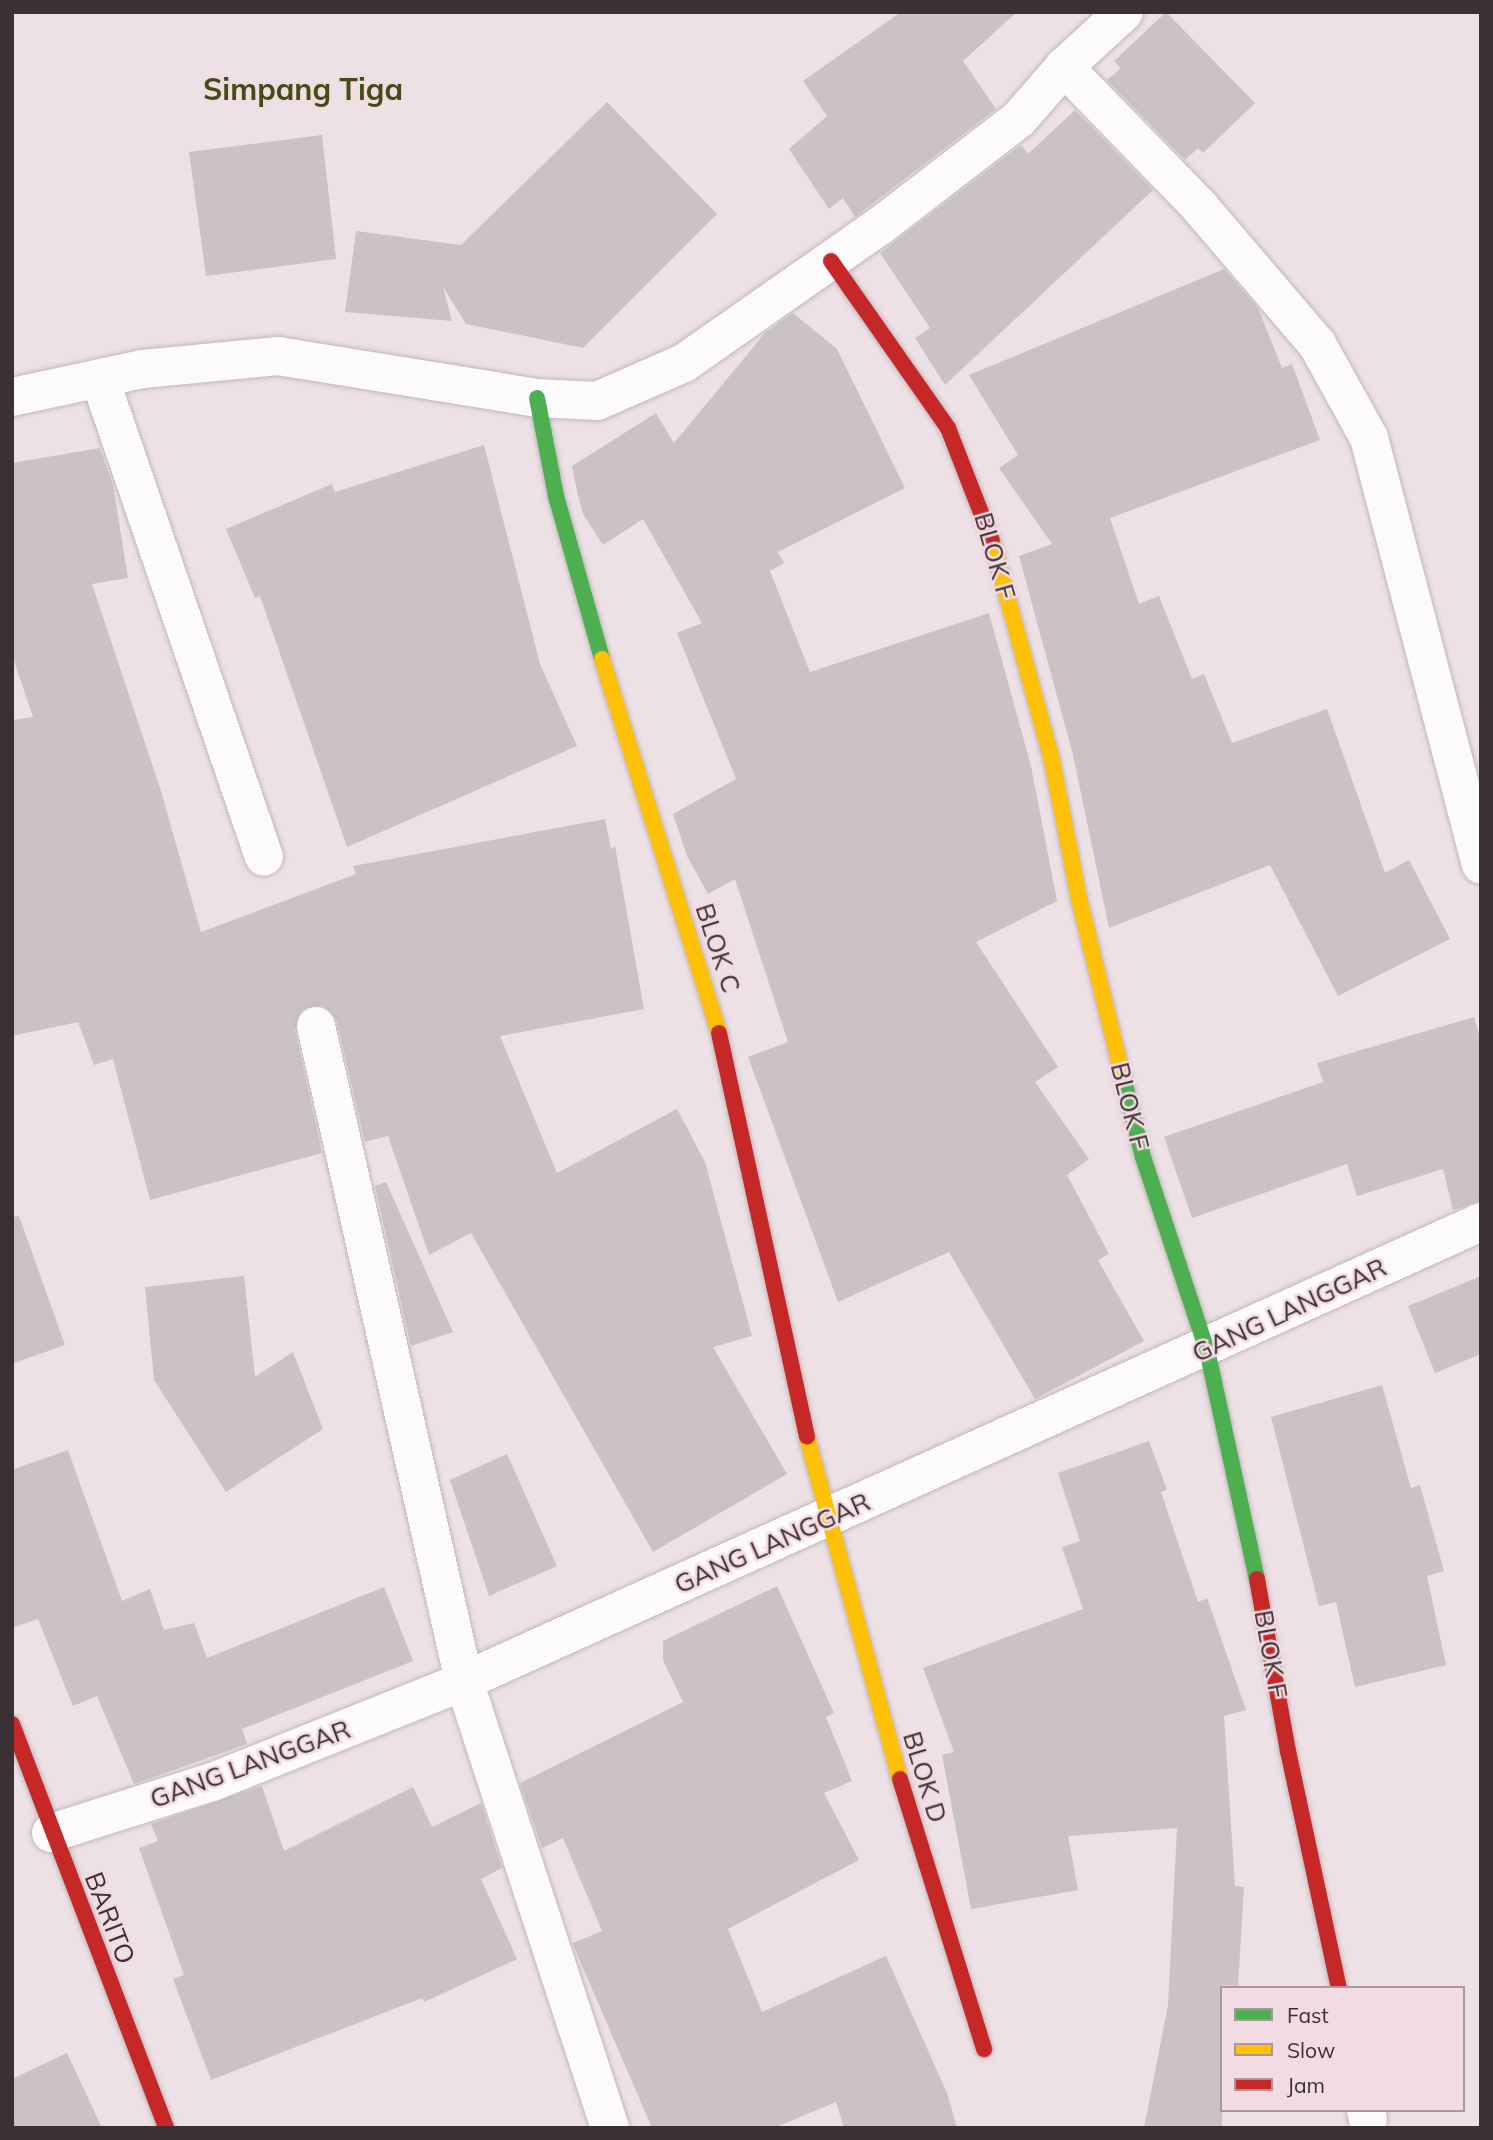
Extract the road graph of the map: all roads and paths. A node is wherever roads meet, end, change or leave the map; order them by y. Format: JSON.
{"nodes":[{"id":1,"x":1124,"y":12,"type":"edge"},
{"id":2,"x":1064,"y":67,"type":"junction"},
{"id":3,"x":831,"y":261,"type":"junction"},
{"id":4,"x":100,"y":379,"type":"junction"},
{"id":5,"x":12,"y":397,"type":"edge"},
{"id":6,"x":537,"y":398,"type":"junction"},
{"id":7,"x":264,"y":857,"type":"dead end"},
{"id":8,"x":1481,"y":865,"type":"edge"},
{"id":9,"x":316,"y":1026,"type":"dead end"},
{"id":10,"x":1481,"y":1222,"type":"edge"},
{"id":11,"x":1206,"y":1350,"type":"junction"},
{"id":12,"x":829,"y":1518,"type":"junction"},
{"id":13,"x":464,"y":1681,"type":"junction"},
{"id":14,"x":12,"y":1724,"type":"edge"},
{"id":15,"x":51,"y":1833,"type":"junction"},
{"id":16,"x":1339,"y":1986,"type":"edge"},
{"id":17,"x":984,"y":2049,"type":"dead end"},
{"id":18,"x":166,"y":2128,"type":"edge"},
{"id":19,"x":610,"y":2128,"type":"edge"}],
"edges":[{"from":1,"to":2,"type":"street"},
{"from":2,"to":3,"type":"street"},
{"from":2,"to":8,"type":"street"},
{"from":3,"to":6,"type":"street"},
{"from":3,"to":11,"type":"street","name":"BLOK F"},
{"from":4,"to":5,"type":"street"},
{"from":4,"to":6,"type":"street"},
{"from":4,"to":7,"type":"street"},
{"from":6,"to":12,"type":"street","name":"BLOK C"},
{"from":9,"to":13,"type":"street"},
{"from":10,"to":11,"type":"street","name":"GANG LANGGAR"},
{"from":11,"to":12,"type":"street","name":"GANG LANGGAR"},
{"from":11,"to":16,"type":"street","name":"BLOK F"},
{"from":12,"to":13,"type":"street","name":"GANG LANGGAR"},
{"from":12,"to":17,"type":"street","name":"BLOK D"},
{"from":13,"to":15,"type":"street","name":"GANG LANGGAR"},
{"from":13,"to":19,"type":"street"},
{"from":14,"to":15,"type":"street","name":"BARITO"},
{"from":15,"to":18,"type":"street","name":"BARITO"}]}
